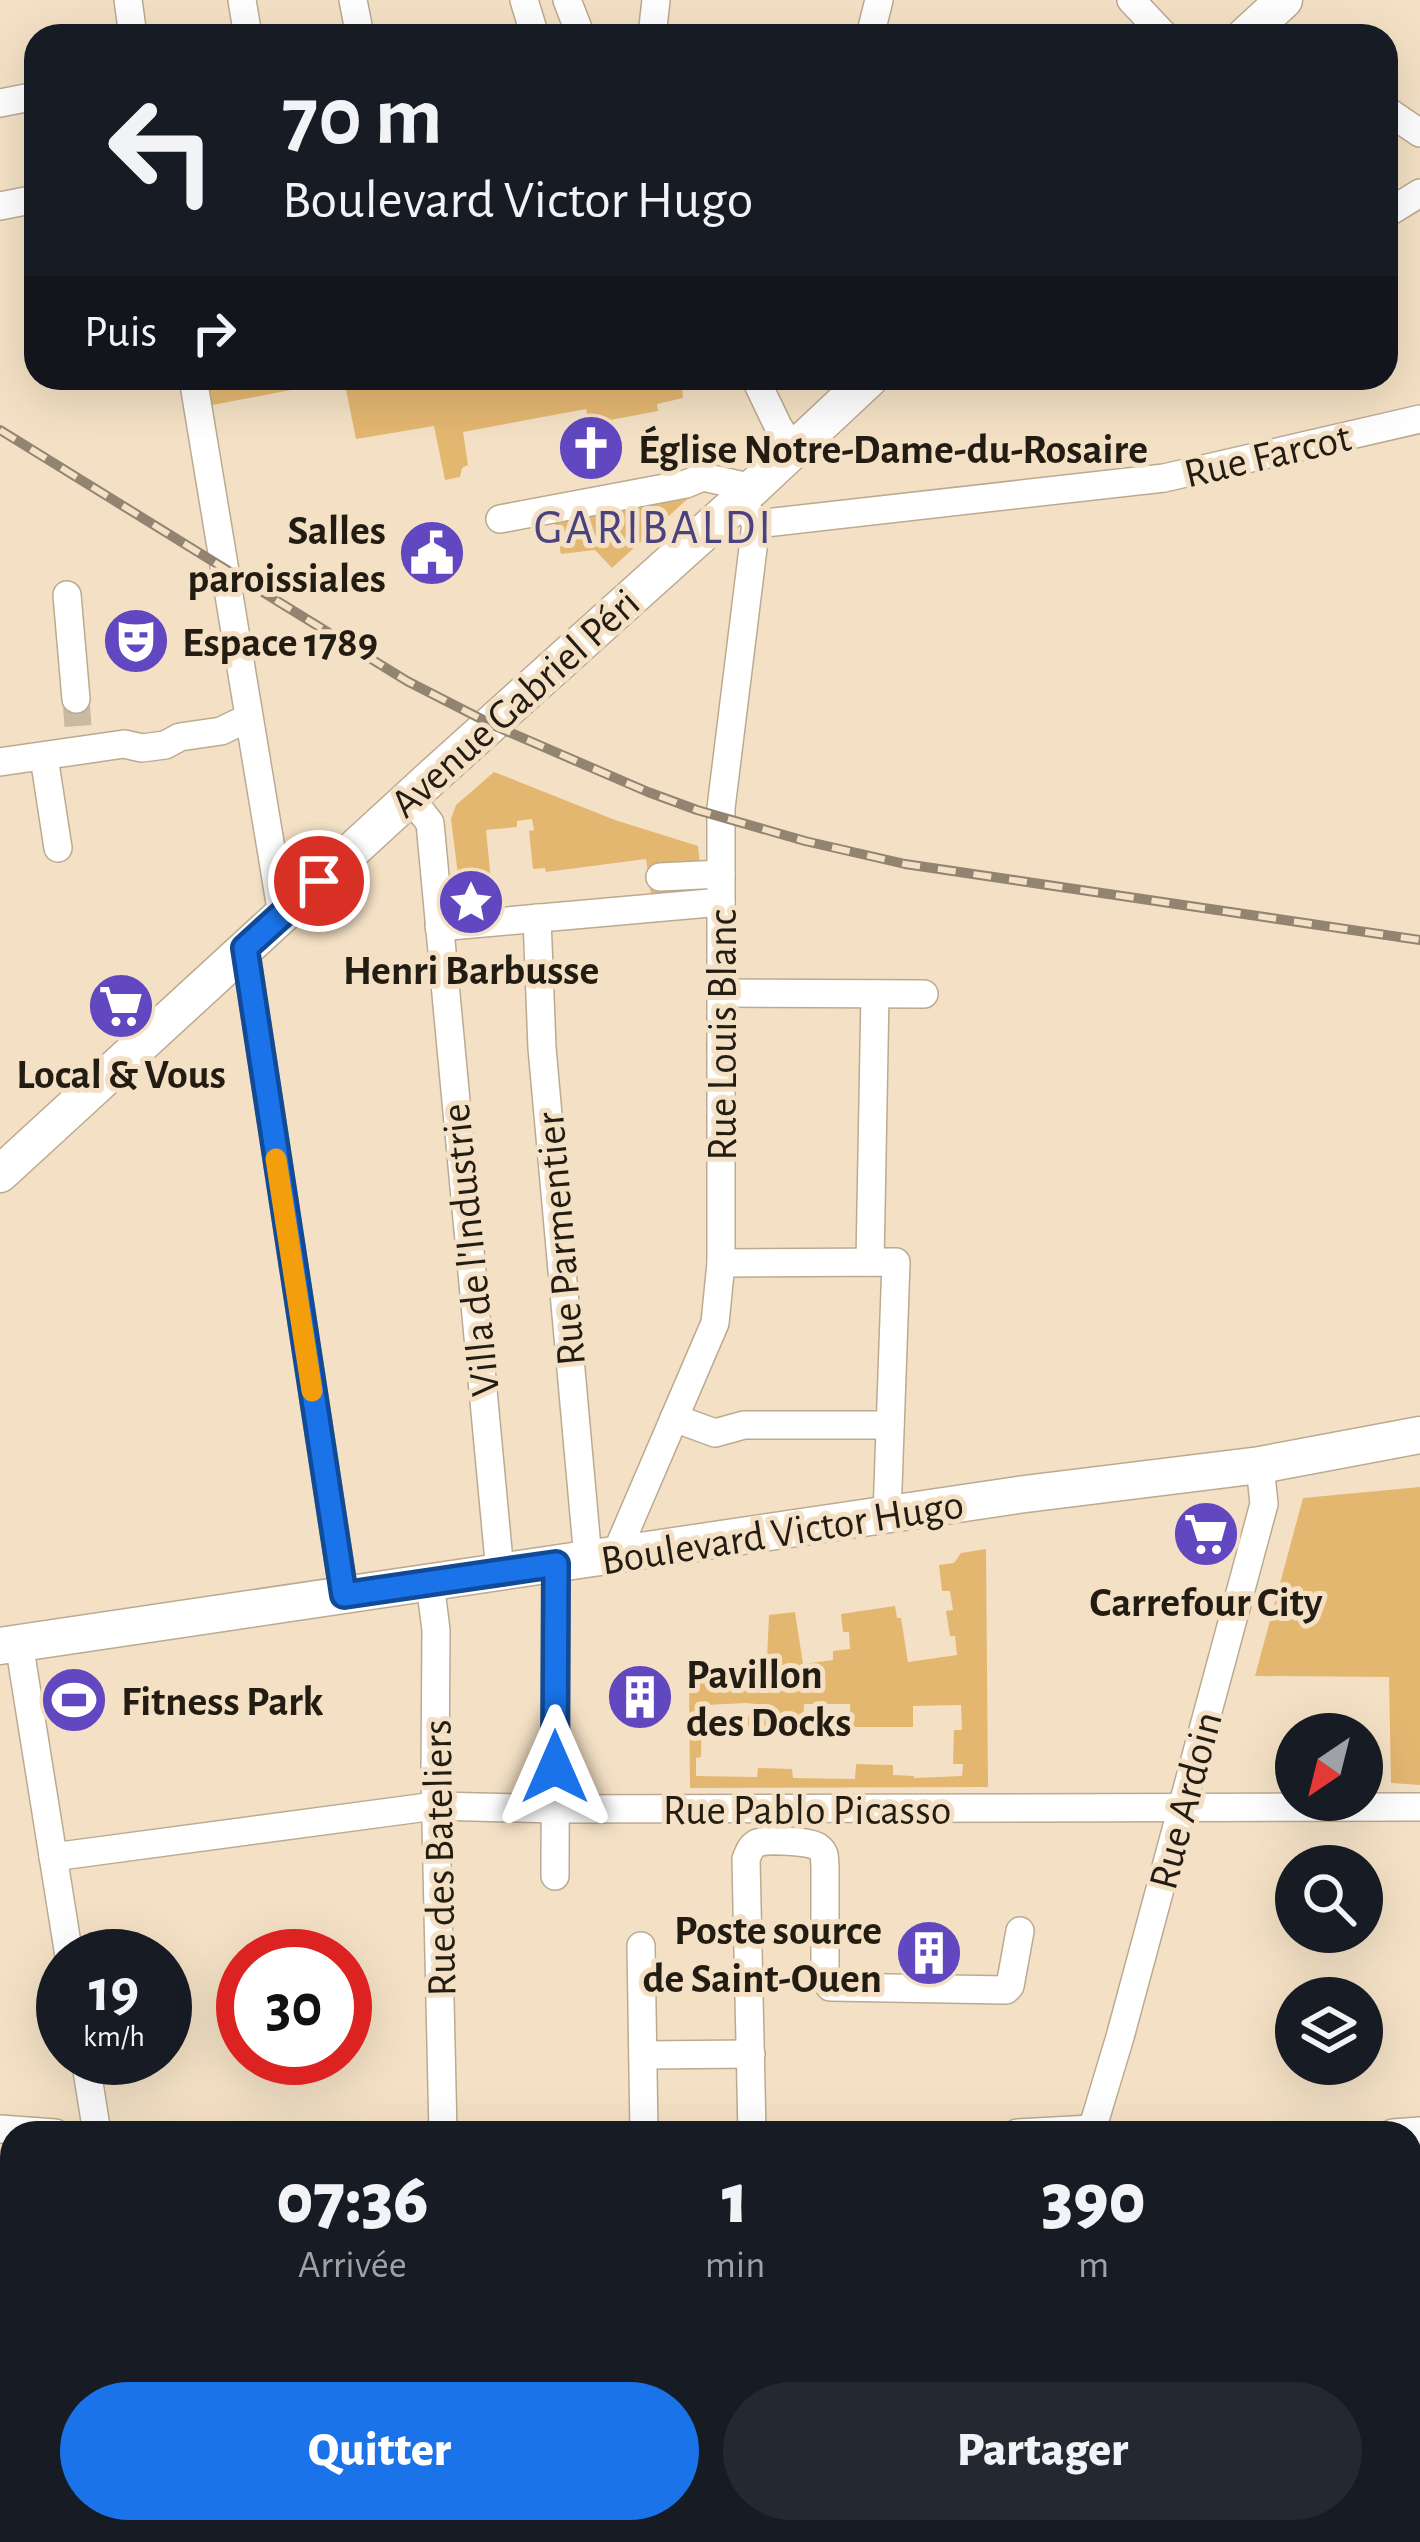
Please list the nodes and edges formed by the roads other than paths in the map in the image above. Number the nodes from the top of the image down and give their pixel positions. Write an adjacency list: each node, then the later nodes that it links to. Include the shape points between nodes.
1 (1131, 0): 2 (street)
2 (1154, 24)
3 (195, 390): 12 (street)
4 (761, 390): 8 (street)
5 (782, 390): 8 (street)
6 (851, 390): 8 (main road, Avenue Gabriel Péri)
7 (1420, 419): 9 (street, Rue Farcot, via 1164,478)
8 (783, 433): 9 (main road, Avenue Gabriel Péri)
9 (750, 504): 10 (street, Rue Farcot, via 698,478); 16 (main road, Avenue Gabriel Péri); 18 (street, Rue Louis Blanc)
10 (500, 519)
11 (67, 595): 13 (street)
12 (248, 718): 13 (street, via 142,748); 21 (street)
13 (78, 726): 14 (street)
14 (44, 757): 15 (street); 17 (street)
15 (0, 762)
16 (410, 797): 21 (main road, Avenue Gabriel Péri); 23 (street, Villa de l'Industrie, via 430,823)
17 (58, 848)
18 (721, 874): 19 (street); 20 (street, Rue Louis Blanc)
19 (661, 877)
20 (721, 902): 22 (street); 25 (street, Rue Louis Blanc)
21 (281, 915): 24 (main road, Avenue Gabriel Péri)
22 (537, 918): 23 (street); 36 (street, Rue Parmentier)
23 (439, 927): 37 (street, Villa de l'Industrie)
24 (245, 948): 28 (main road, Avenue Gabriel Péri); 39 (street)
25 (722, 993): 26 (street); 30 (street, Rue Louis Blanc)
26 (874, 994): 27 (street); 29 (street)
27 (924, 994)
28 (0, 1174)
29 (870, 1262): 30 (street); 32 (street, via 896,1262)
30 (721, 1263): 31 (street, Rue Louis Blanc, via 716,1323)
31 (674, 1418): 32 (street, via 715,1433 744,1425); 36 (street, Rue Louis Blanc)
32 (890, 1425): 35 (street)
33 (1420, 1435): 34 (main road, Boulevard Victor Hugo)
34 (1259, 1465): 35 (main road, Boulevard Victor Hugo); 44 (street, Rue Ardoin, via 1264,1504)
35 (886, 1515): 36 (main road, Boulevard Victor Hugo)
36 (586, 1560): 37 (main road, Boulevard Victor Hugo); 43 (street, Rue Parmentier)
37 (500, 1572): 38 (main road, Boulevard Victor Hugo)
38 (430, 1583): 39 (main road, Boulevard Victor Hugo); 41 (street, Rue des Bateliers)
39 (344, 1595): 40 (main road, Boulevard Victor Hugo)
40 (10, 1644): 45 (street)
41 (435, 1806): 43 (street, Rue Pablo Picasso); 45 (street, Rue Pablo Picasso); 54 (street, Rue des Bateliers)
42 (1420, 1807): 44 (street, Rue Pablo Picasso)
43 (555, 1809): 44 (street, Rue Pablo Picasso); 46 (street, Rue Parmentier)
44 (1180, 1809): 57 (street, Rue Ardoin)
45 (53, 1856): 47 (street)
46 (555, 1876)
47 (65, 1929)
48 (1020, 1931): 50 (street, via 1006,1990 830,1987 825,1857 815,1844 757,1843 746,1859)
49 (641, 1946): 51 (street)
50 (751, 2054): 51 (street); 56 (street)
51 (643, 2055): 55 (street)
52 (89, 2085): 53 (street)
53 (95, 2121)
54 (442, 2121)
55 (644, 2121)
56 (752, 2121)
57 (1094, 2121)

